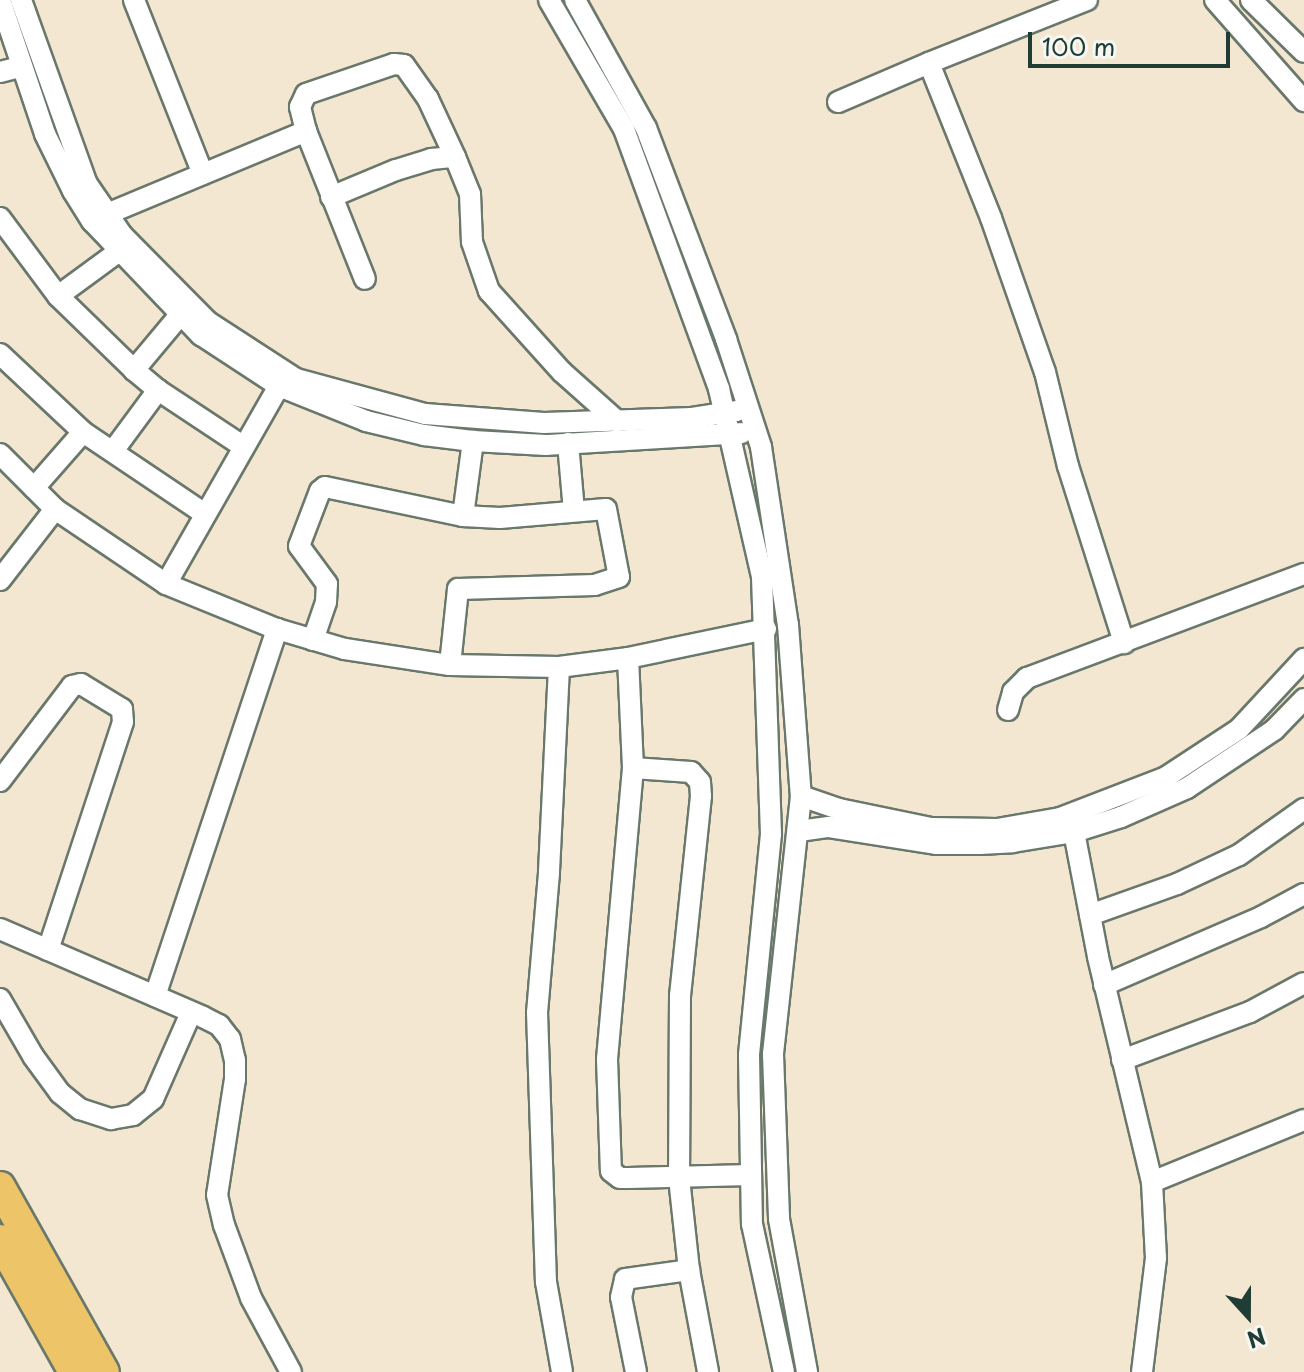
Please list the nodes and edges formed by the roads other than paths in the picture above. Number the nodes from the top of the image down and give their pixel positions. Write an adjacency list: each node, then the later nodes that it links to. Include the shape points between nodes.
1 (0, 0): 11 (street)
2 (21, 0): 19 (street, via 87,184)
3 (134, 0): 17 (street)
4 (549, 0): 30 (street, via 624,129)
5 (575, 0): 29 (street, via 646,128)
6 (1087, 0): 10 (street)
7 (1215, 0): 13 (street)
8 (1251, 0): 9 (street)
9 (1304, 52)
10 (929, 63): 14 (street); 51 (street, via 1045,372 1072,481)
11 (20, 67): 12 (street); 21 (street, via 73,191)
12 (0, 72)
13 (1304, 101)
14 (838, 102)
15 (306, 131): 16 (street, via 300,107 306,94 404,65 428,99); 17 (street); 18 (street)
16 (455, 157): 18 (street, via 407,166); 31 (street, via 470,194 472,242 489,291 562,372)
17 (203, 174): 19 (street)
18 (331, 197): 22 (street)
19 (107, 214): 31 (street, via 208,322 296,379 425,414 544,423)
20 (0, 218): 23 (street)
21 (118, 252): 23 (street); 24 (street)
22 (365, 279)
23 (58, 296): 26 (street)
24 (180, 315): 26 (street); 27 (street, via 201,335)
25 (0, 354): 33 (street)
26 (134, 370): 28 (street)
27 (279, 386): 35 (street, via 366,421); 37 (street)
28 (158, 390): 37 (street); 38 (street)
29 (749, 408): 30 (street); 32 (street)
30 (725, 414): 31 (street); 34 (street)
31 (617, 421)
32 (756, 431): 34 (street); 60 (street, via 788,625)
33 (83, 432): 38 (street); 40 (street)
34 (730, 435): 36 (street); 49 (street, via 762,577)
35 (473, 441): 36 (street); 44 (street)
36 (568, 443): 42 (street)
37 (244, 447): 43 (street)
38 (113, 451): 43 (street)
39 (0, 454): 40 (street)
40 (34, 488): 41 (street)
41 (55, 509): 46 (street); 47 (street)
42 (574, 511): 44 (street); 54 (street, via 608,510 619,577 595,585 458,589)
43 (205, 514): 47 (street)
44 (463, 516): 50 (street, via 331,486 320,491 299,546 327,584)
45 (1304, 574): 51 (street)
46 (0, 580)
47 (166, 584): 48 (street)
48 (277, 629): 50 (street); 70 (street)
49 (766, 629): 52 (street); 75 (street, via 771,834 749,1055)
50 (313, 640): 54 (street)
51 (1124, 643): 57 (street, via 1027,678 1013,692)
52 (628, 658): 55 (street); 58 (street)
53 (1304, 659): 60 (street, via 1239,729 1166,777 1060,818 997,829 931,828)
54 (450, 665): 55 (street)
55 (559, 667): 84 (street, via 537,1012 546,1282)
56 (1304, 699): 63 (street, via 1274,730 1187,788)
57 (1008, 710)
58 (633, 768): 76 (street, via 691,772 700,782 680,995); 76 (street, via 607,1059 611,1171 620,1178)
59 (0, 781): 67 (street, via 72,686 81,684 122,709 124,717)
60 (801, 796): 62 (street)
61 (1304, 809): 65 (street, via 1239,855)
62 (799, 831): 63 (street, via 829,827 936,844 1013,842); 88 (street, via 773,1054 779,1219)
63 (1074, 832): 65 (street)
64 (1304, 894): 69 (street)
65 (1090, 915): 69 (street)
66 (0, 929): 67 (street)
67 (48, 950): 70 (street)
68 (1304, 983): 73 (street, via 1250,1012)
69 (1104, 985): 73 (street)
70 (155, 996): 72 (street)
71 (0, 999): 72 (street, via 60,1093 80,1109 111,1119 133,1115 153,1099)
72 (191, 1013): 83 (street, via 219,1025 233,1049 235,1079 217,1195 251,1298)
73 (1122, 1060): 77 (street)
74 (1304, 1120): 77 (street)
75 (751, 1175): 76 (street); 87 (street, via 752,1224)
76 (679, 1178): 80 (street)
77 (1152, 1182): 89 (street, via 1156,1258)
78 (0, 1187): 82 (highway)
79 (0, 1240): 81 (highway)
80 (689, 1270): 85 (street, via 625,1279 621,1297); 86 (street)
81 (74, 1372)
82 (104, 1372)
83 (291, 1372)
84 (562, 1372)
85 (636, 1372)
86 (708, 1372)
87 (784, 1372)
88 (807, 1372)
89 (1142, 1372)

